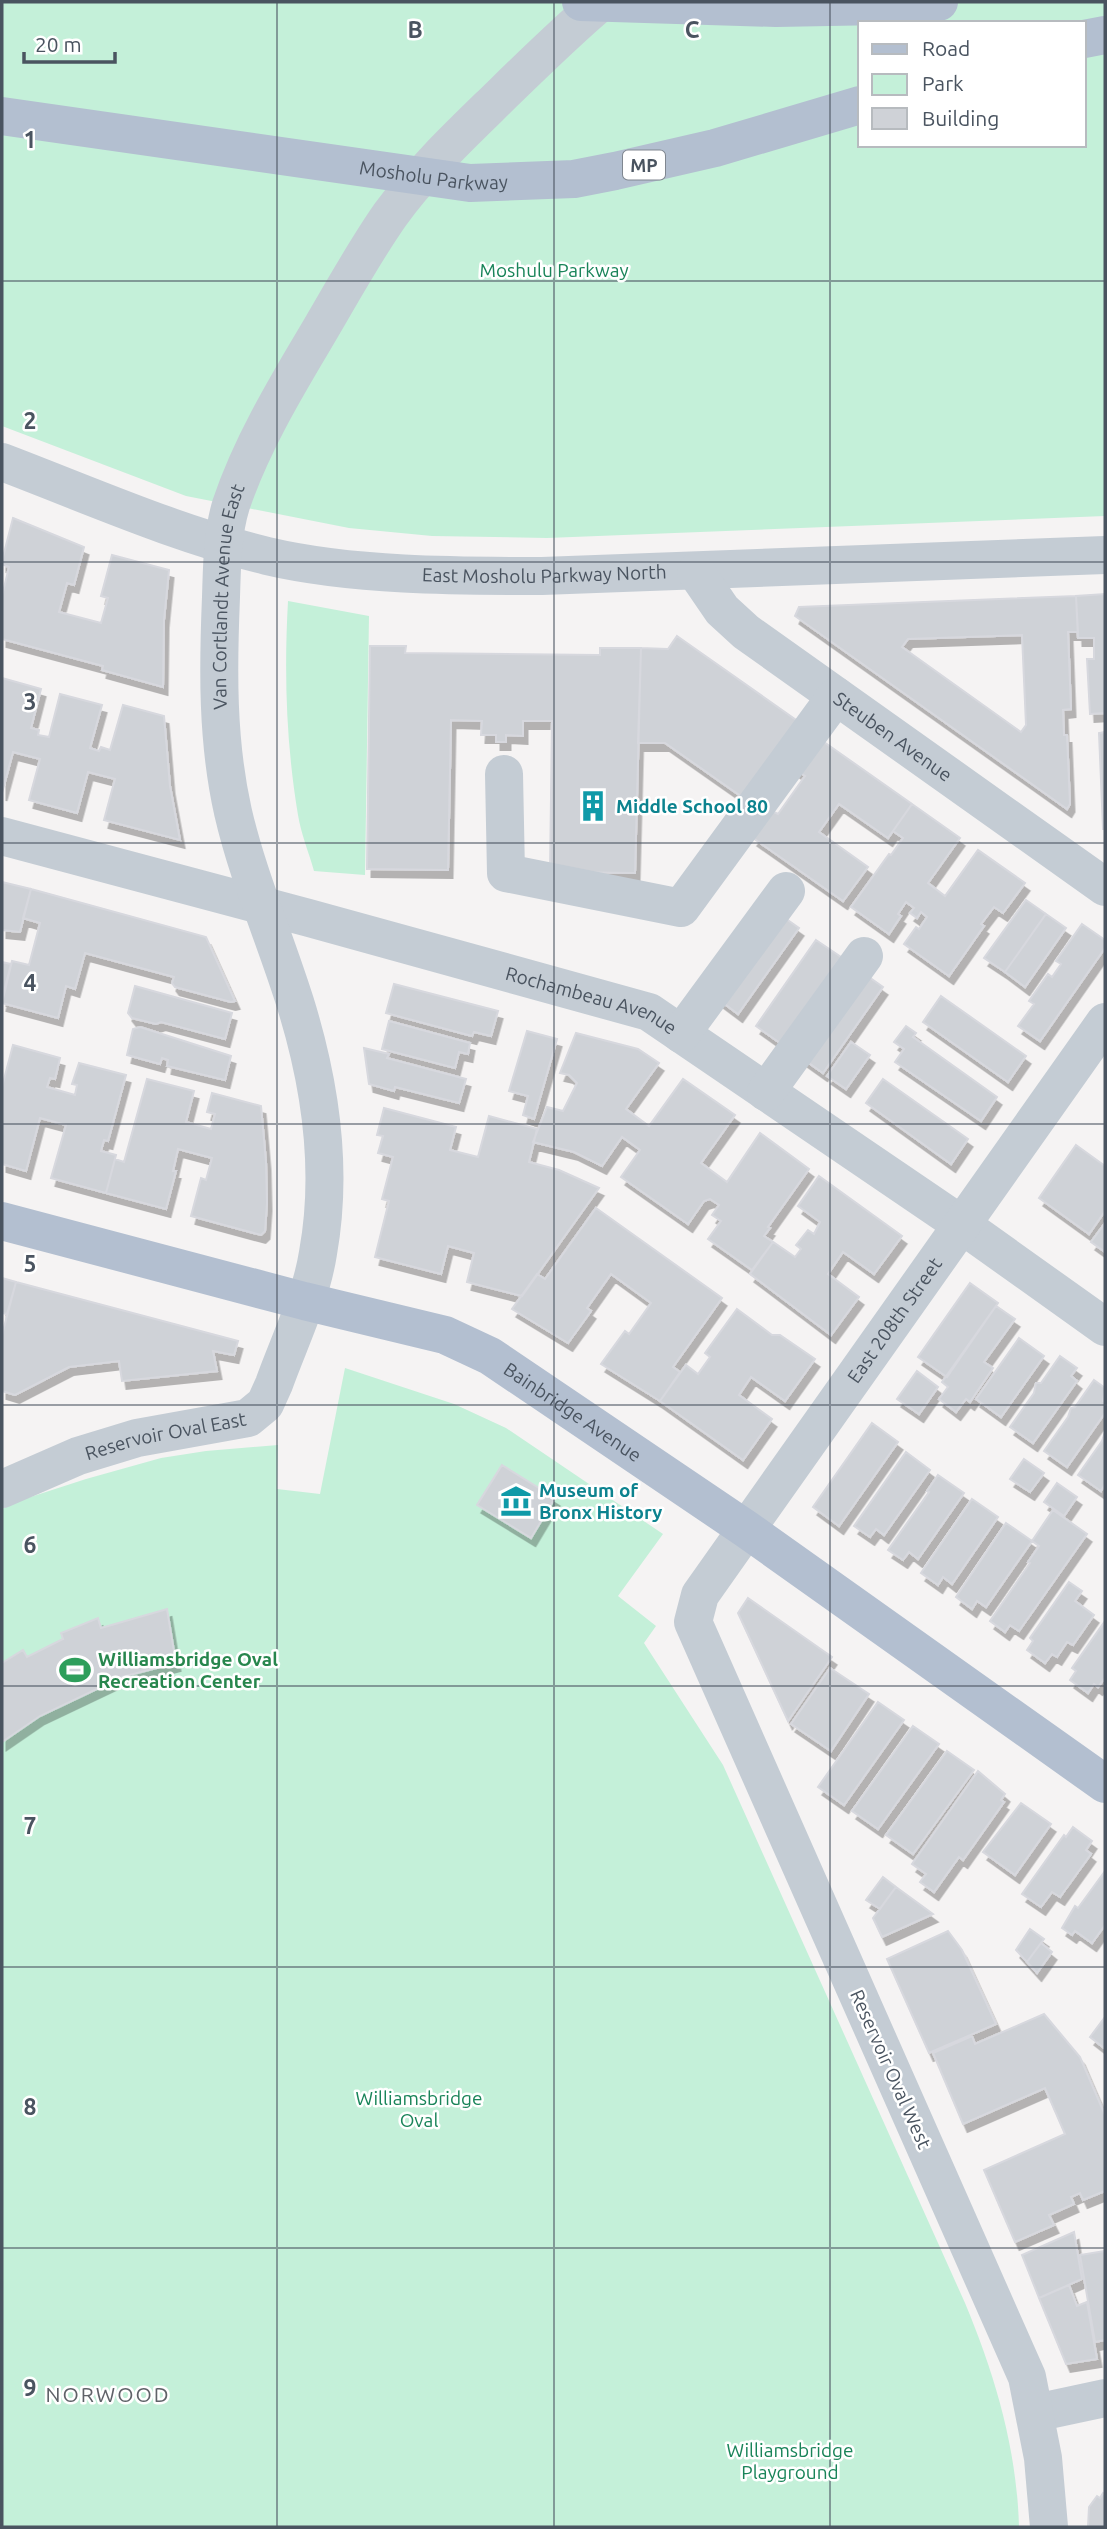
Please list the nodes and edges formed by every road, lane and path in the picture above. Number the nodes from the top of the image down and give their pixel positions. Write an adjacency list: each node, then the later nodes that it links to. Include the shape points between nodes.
1 (594, 2): 2 (main road, via 776,8); 7 (street, Van Cortlandt Avenue East)
2 (939, 2)
3 (1105, 35): 4 (main road)
4 (1086, 39)
5 (858, 107): 7 (main road, Mosholu Parkway / MP, via 689,154 574,179 470,183)
6 (2, 116): 7 (main road, Mosholu Parkway / MP)
7 (421, 176): 9 (street, Van Cortlandt Avenue East, via 376,237 291,380 239,484)
8 (2, 462): 9 (street, East Mosholu Parkway North)
9 (225, 543): 11 (street, East Mosholu Parkway North, via 297,561 420,573); 17 (street, Van Cortlandt Avenue East, via 219,664 221,741 233,810)
10 (1105, 555): 11 (street, East Mosholu Parkway North)
11 (696, 572): 12 (street, Steuben Avenue, via 733,620)
12 (836, 696): 13 (street, via 681,908 506,873); 15 (street, Steuben Avenue)
13 (504, 774)
14 (2, 836): 17 (street, Rochambeau Avenue)
15 (1105, 887)
16 (786, 891): 20 (street)
17 (261, 905): 20 (street, Rochambeau Avenue, via 649,1012); 24 (street, Van Cortlandt Avenue East, via 308,1043 322,1130 321,1234)
18 (864, 956): 21 (street)
19 (1105, 1022): 23 (street, East 208th Street)
20 (681, 1034): 21 (street, Rochambeau Avenue)
21 (766, 1092): 23 (street, Rochambeau Avenue)
22 (2, 1222): 24 (main road, Bainbridge Avenue)
23 (961, 1225): 25 (street, Rochambeau Avenue); 27 (street, East 208th Street)
24 (304, 1301): 26 (street, Reservoir Oval East, via 265,1404 248,1418 137,1438 78,1456); 27 (main road, Bainbridge Avenue, via 445,1335 490,1356)
25 (1105, 1327)
26 (2, 1489)
27 (746, 1529): 28 (street, East 208th Street, via 700,1595); 29 (main road, Bainbridge Avenue)
28 (693, 1622): 31 (street, Reservoir Oval West, via 1027,2377)
29 (1105, 1784)
30 (1105, 2398): 31 (street)
31 (1035, 2413): 32 (street, Reservoir Oval West)
32 (1049, 2527)

